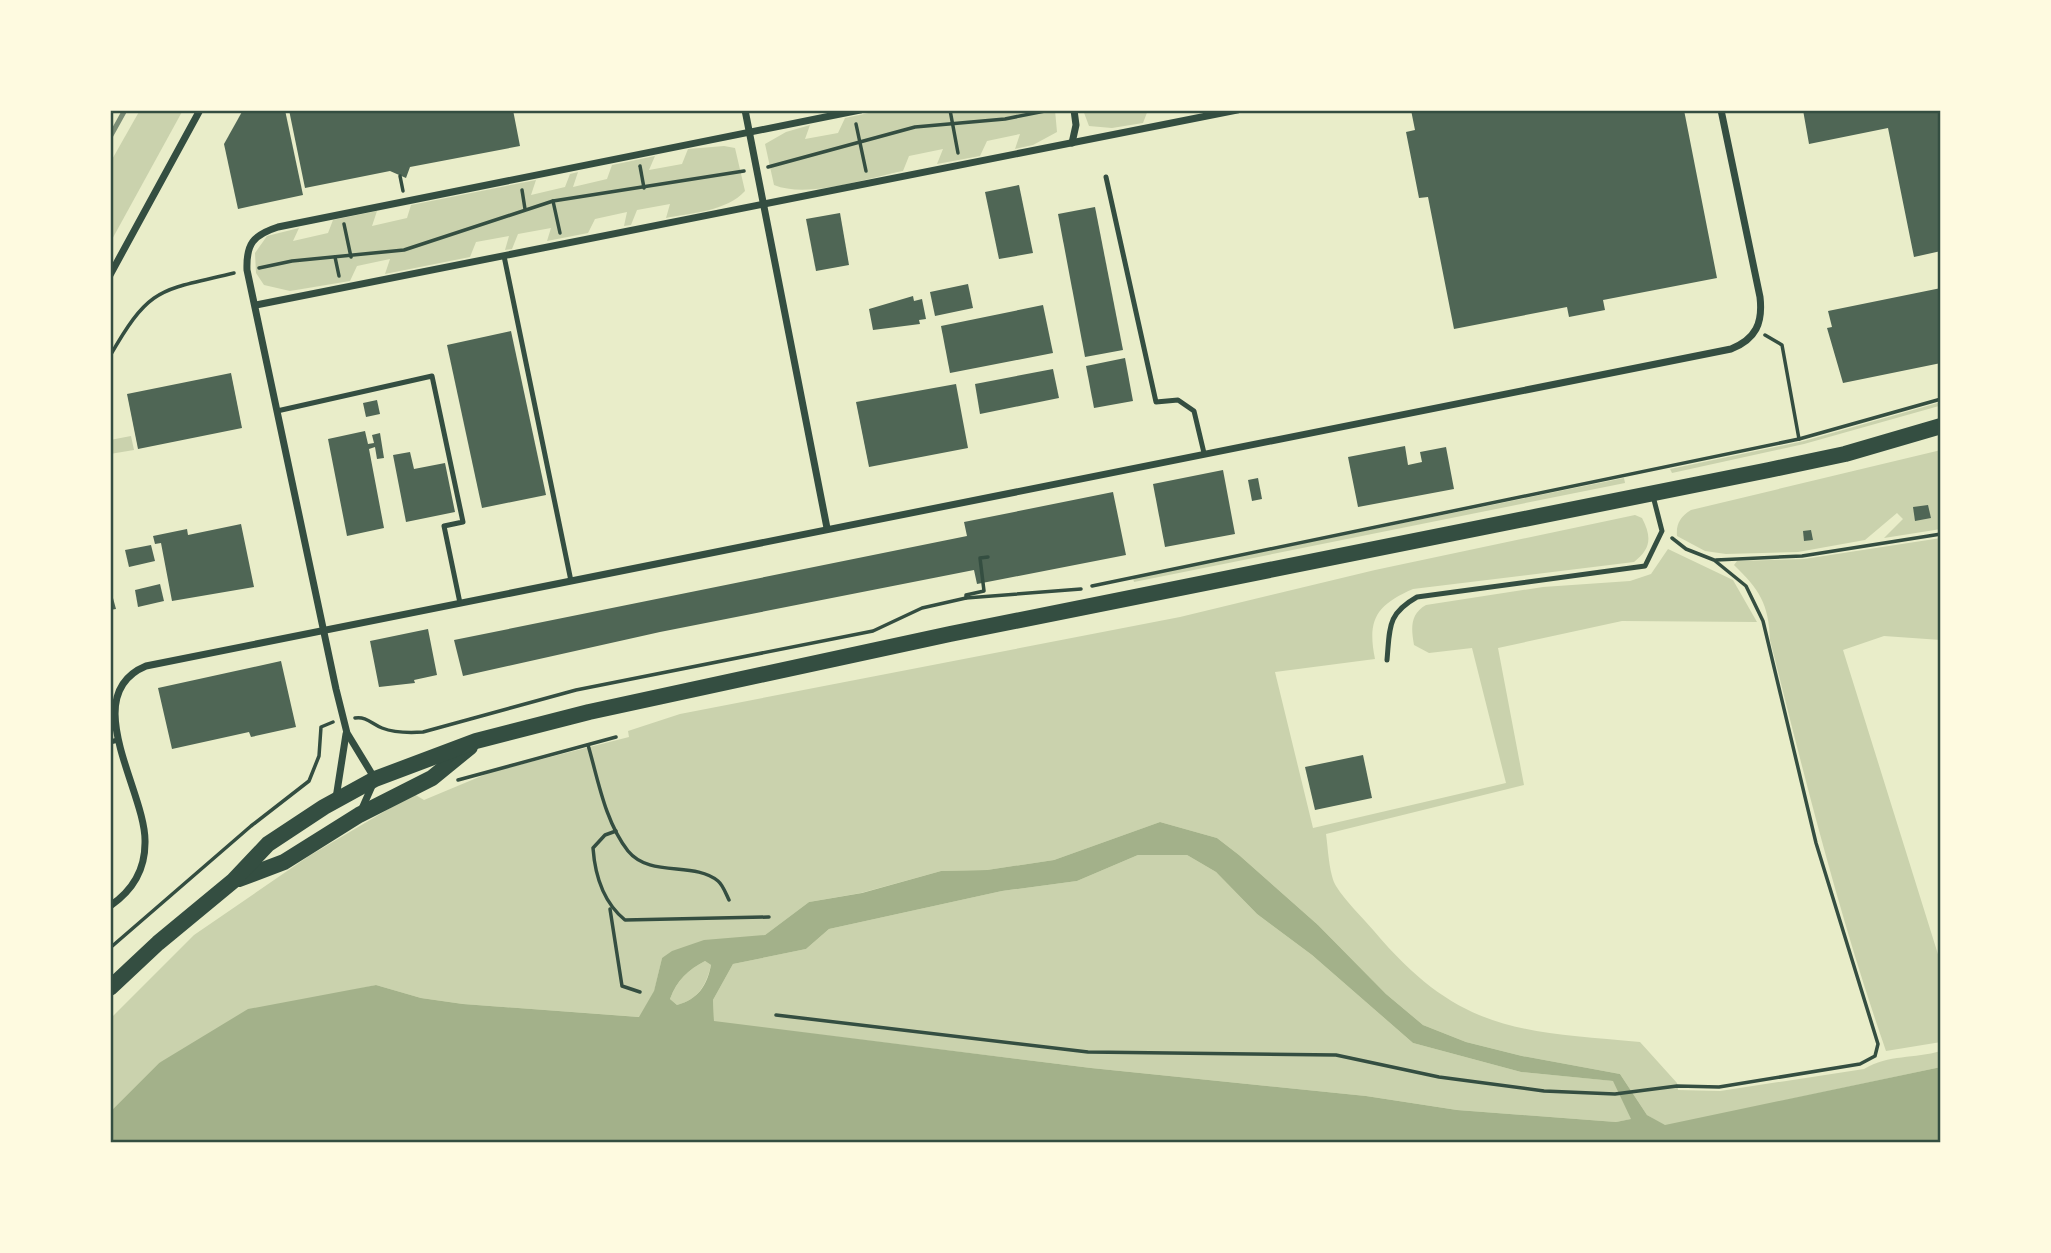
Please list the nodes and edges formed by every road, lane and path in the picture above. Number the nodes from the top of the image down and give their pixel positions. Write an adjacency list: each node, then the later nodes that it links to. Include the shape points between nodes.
1 (201, 110): 29 (street)
2 (745, 110): 10 (street)
3 (950, 110): 9 (path)
4 (1050, 110): 9 (path)
5 (1074, 110): 11 (street)
6 (1237, 110): 11 (street)
7 (1721, 110): 32 (street, via 1760,297)
8 (857, 111): 10 (street); 12 (path)
9 (953, 123): 12 (path, via 915,127); 14 (path)
10 (749, 132): 13 (street); 15 (street)
11 (1072, 143): 14 (street)
12 (860, 144): 15 (path); 18 (path)
13 (638, 155): 17 (street); 19 (path)
14 (959, 165): 18 (street)
15 (756, 169): 19 (path); 21 (street)
16 (1106, 177): 37 (lane, via 1156,402 1178,400 1194,411)
17 (520, 178): 22 (path); 23 (street)
18 (868, 184): 21 (street)
19 (644, 188): 20 (path)
20 (553, 201): 22 (path); 24 (path)
21 (762, 205): 24 (street); 39 (street)
22 (525, 209): 27 (path, via 404,250)
23 (342, 214): 27 (path); 28 (street, via 262,232 251,241)
24 (562, 245): 25 (street)
25 (504, 256): 30 (street); 44 (lane)
26 (335, 257): 27 (path); 28 (path); 30 (path)
27 (351, 257)
28 (247, 270): 31 (street); 33 (path, via 171,288 150,298 132,317)
29 (110, 275)
30 (341, 288): 31 (street)
31 (256, 305): 34 (street)
32 (1757, 331): 36 (path, via 1782,345); 37 (street, via 1747,343 1731,349)
33 (110, 356)
34 (277, 411): 46 (lane, via 432,376 463,522 444,526); 47 (street)
35 (1941, 426): 38 (main road, via 1844,454)
36 (1799, 439)
37 (1204, 453): 39 (street)
38 (1652, 493): 40 (lane); 52 (main road, via 950,634)
39 (827, 528): 44 (street)
40 (1662, 531): 43 (path, via 1685,549); 48 (lane, via 1645,566 1417,597 1398,608 1391,624)
41 (1941, 534): 43 (path, via 1802,556)
42 (988, 557): 45 (path, via 980,558 984,591)
43 (1714, 560): 66 (path, via 1746,586 1763,621 1816,843 1878,1044 1875,1056 1860,1064 1718,1087 1615,1094 1439,1077 1336,1055 1087,1052)
44 (571, 581): 46 (street)
45 (966, 598)
46 (460, 603): 47 (street)
47 (323, 630): 49 (street); 51 (street, via 130,672 116,695)
48 (1387, 660)
49 (347, 733): 54 (street); 56 (street)
50 (616, 737): 53 (path)
51 (114, 741): 61 (street, via 146,841 141,871 127,894)
52 (476, 741): 54 (main road); 57 (main road, via 432,778)
53 (588, 745): 55 (path); 58 (path)
54 (375, 779): 56 (main road); 57 (street)
55 (456, 781)
56 (336, 800): 59 (main road, via 268,844)
57 (359, 815): 59 (main road, via 284,862)
58 (616, 831): 60 (path, via 629,853 664,870 703,874 719,882); 62 (path, via 593,848 595,869)
59 (233, 881): 64 (main road)
60 (729, 900)
61 (110, 906)
62 (610, 907): 63 (path, via 625,920); 65 (path, via 622,986)
63 (769, 917)
64 (110, 988)
65 (640, 992)
66 (776, 1015)

